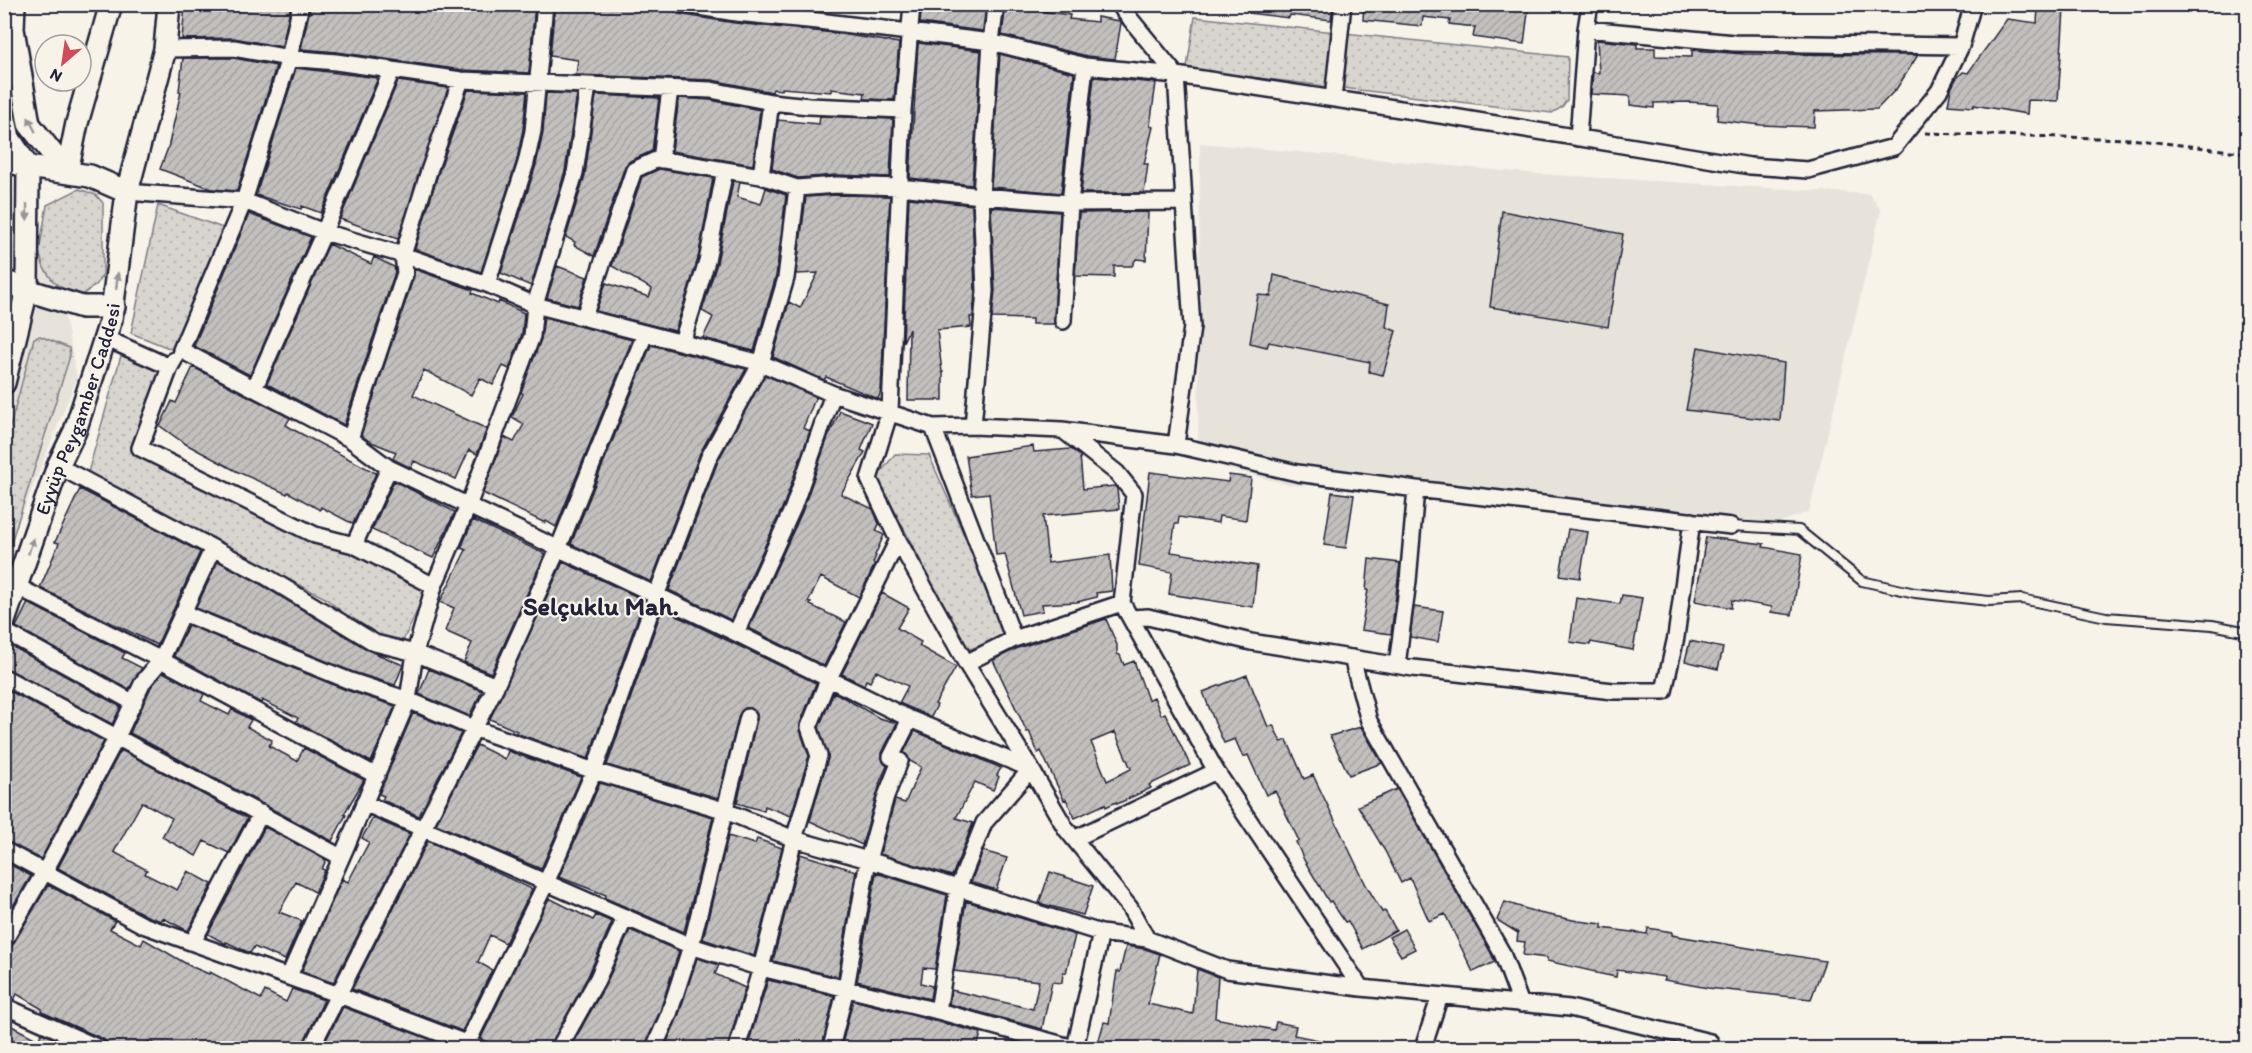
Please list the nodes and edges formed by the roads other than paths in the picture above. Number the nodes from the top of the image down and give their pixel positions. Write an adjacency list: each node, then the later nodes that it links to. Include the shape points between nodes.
1 (14, 4): 36 (main road, one-way to 1, via 29,124 13,29)
2 (111, 4): 36 (main road)
3 (170, 4): 18 (main road, Eyyüp Peygamber Caddesi)
4 (301, 4): 19 (street)
5 (545, 4): 24 (street)
6 (680, 4): 13 (street)
7 (912, 4): 15 (street)
8 (996, 4): 16 (street)
9 (1122, 4): 22 (street)
10 (1343, 4): 27 (street)
11 (1590, 4): 14 (street)
12 (1972, 4): 17 (street)
13 (736, 9): 15 (street)
14 (1586, 29): 17 (street, via 1734,43); 31 (street)
15 (909, 32): 16 (street); 29 (street)
16 (991, 42): 20 (street); 41 (street)
17 (1960, 46): 31 (street, via 1940,91 1894,147 1808,170 1750,166)
18 (165, 49): 19 (street, via 234,48); 40 (main road, Eyyüp Peygamber Caddesi)
19 (289, 58): 21 (street); 42 (street)
20 (1085, 66): 22 (street); 44 (street)
21 (392, 70): 23 (street); 45 (street)
22 (1176, 75): 27 (street); 43 (street)
23 (461, 80): 24 (street); 46 (street)
24 (537, 84): 25 (street); 48 (street, via 526,163)
25 (588, 86): 26 (street); 50 (street, via 575,173)
26 (670, 89): 28 (street, via 711,90); 33 (street)
27 (1333, 99): 31 (street)
28 (771, 102): 29 (street); 37 (street)
29 (903, 111): 38 (street)
30 (4, 115): 34 (main road, via 9,138)
31 (1578, 138)
32 (4, 160): 34 (main road)
33 (661, 160): 35 (street); 52 (street, via 634,170)
34 (28, 167): 36 (main road); 49 (main road, one-way to 49)
35 (725, 170): 37 (street); 56 (street, via 708,261)
36 (67, 172): 40 (main road, via 90,176)
37 (761, 176): 39 (street)
38 (900, 187): 39 (street); 41 (street); 63 (street)
39 (796, 188): 58 (street, via 786,278)
40 (126, 192): 42 (street); 51 (main road, Eyyüp Peygamber Caddesi, one-way to 40)
41 (981, 196): 44 (street); 64 (street, via 986,291)
42 (244, 201): 45 (street); 57 (street)
43 (1184, 202): 44 (street); 68 (street, via 1192,327)
44 (1070, 203): 53 (street)
45 (324, 231): 46 (street); 61 (street)
46 (403, 255): 48 (street); 67 (street, via 405,273)
47 (4, 281): 49 (main road)
48 (487, 284): 50 (street)
49 (27, 290): 51 (main road, via 82,307); 60 (main road)
50 (536, 305): 52 (street); 72 (street, via 532,336)
51 (114, 307): 55 (main road, Eyyüp Peygamber Caddesi)
52 (584, 317): 54 (street)
53 (1063, 321)
54 (645, 334): 56 (street); 78 (street)
55 (105, 338): 59 (street); 69 (main road, Eyyüp Peygamber Caddesi, via 75,430)
56 (682, 342): 58 (street)
57 (181, 350): 59 (street); 61 (street)
58 (761, 363): 62 (street); 81 (street, via 710,457)
59 (170, 367): 76 (street, via 140,448 315,535)
60 (4, 383)
61 (254, 389): 67 (street)
62 (833, 394): 63 (street); 88 (street, via 793,508)
63 (890, 411): 65 (street); 75 (street, via 869,479)
64 (973, 426): 65 (street); 66 (street)
65 (933, 427): 89 (street)
66 (1062, 430): 68 (street); 82 (street, via 1117,473 1134,494)
67 (350, 439): 70 (street)
68 (1176, 445): 71 (street, via 1297,473)
69 (58, 466): 77 (street); 80 (main road, Eyyüp Peygamber Caddesi, one-way to 69)
70 (389, 468): 72 (street); 76 (street)
71 (1416, 489): 73 (street); 94 (street)
72 (468, 506): 78 (street); 79 (street)
73 (1692, 521): 74 (street); 94 (street, via 1664,692 1613,691)
74 (1731, 526): 87 (lane, via 1799,530 1862,581 1915,593 1989,601 2022,599 2106,617 2212,625)
75 (898, 540): 93 (street); 96 (street)
76 (354, 545): 79 (street)
77 (213, 548): 83 (street); 90 (street, via 375,643)
78 (558, 549): 81 (street); 97 (street)
79 (434, 586): 90 (street)
80 (18, 587): 85 (main road, Eyyüp Peygamber Caddesi); 92 (street)
81 (656, 596): 88 (street); 105 (street)
82 (1122, 603): 84 (street); 89 (street)
83 (183, 613): 92 (street); 98 (street, via 350,681)
84 (1131, 618): 91 (street, via 1148,617 1251,642); 106 (street)
85 (4, 621)
86 (4, 631): 99 (street)
87 (2247, 632)
88 (736, 633): 96 (street)
89 (1014, 639): 93 (street)
90 (415, 653): 97 (street); 98 (street)
91 (1352, 658): 94 (street); 132 (street, via 1369,721 1502,953)
92 (161, 660): 99 (street, via 143,682); 107 (street)
93 (966, 663): 104 (street)
94 (1397, 665)
95 (4, 677): 103 (street)
96 (828, 680): 101 (street); 112 (street, via 809,727 819,756)
97 (496, 686): 102 (street)
98 (408, 700): 102 (street); 107 (street)
99 (134, 703): 103 (street)
100 (748, 717): 109 (street)
101 (910, 719): 104 (street); 116 (street, via 891,757 900,761)
102 (476, 729): 105 (street); 111 (street)
103 (117, 737): 110 (street); 117 (street)
104 (1031, 769): 113 (street); 119 (street, via 984,823)
105 (594, 771): 109 (street); 118 (street)
106 (1216, 771): 113 (street); 129 (street)
107 (377, 777): 108 (street)
108 (364, 803): 111 (street); 115 (street)
109 (723, 810): 112 (street); 125 (street)
110 (261, 813): 115 (street); 124 (street)
111 (425, 829): 118 (street); 130 (street)
112 (794, 839): 116 (street); 126 (street)
113 (1074, 839): 122 (street, via 1130,908)
114 (4, 850): 117 (street)
115 (341, 857): 127 (street)
116 (868, 860): 119 (street); 128 (street)
117 (45, 871): 123 (street); 124 (street, via 143,925)
118 (546, 883): 120 (street); 135 (street)
119 (958, 888): 121 (street); 134 (street)
120 (625, 918): 125 (street); 138 (street, via 597,980)
121 (1101, 933): 122 (street); 142 (street)
122 (1147, 939): 129 (street, via 1227,970)
123 (4, 941)
124 (193, 942): 127 (street)
125 (691, 946): 126 (street); 139 (street)
126 (762, 968): 128 (street); 140 (street)
127 (289, 976): 130 (street)
128 (846, 988): 134 (street); 141 (street)
129 (1361, 988): 131 (street)
130 (339, 995): 135 (street); 137 (street)
131 (1440, 996): 132 (street); 143 (street)
132 (1521, 1004): 144 (street, via 1570,1008 1710,1042)
133 (4, 1006): 136 (street)
134 (938, 1011): 142 (street)
135 (471, 1047)
136 (99, 1048)
137 (311, 1048)
138 (559, 1048)
139 (654, 1048)
140 (737, 1048)
141 (831, 1048)
142 (1075, 1048)
143 (1423, 1048)
144 (1713, 1048)

